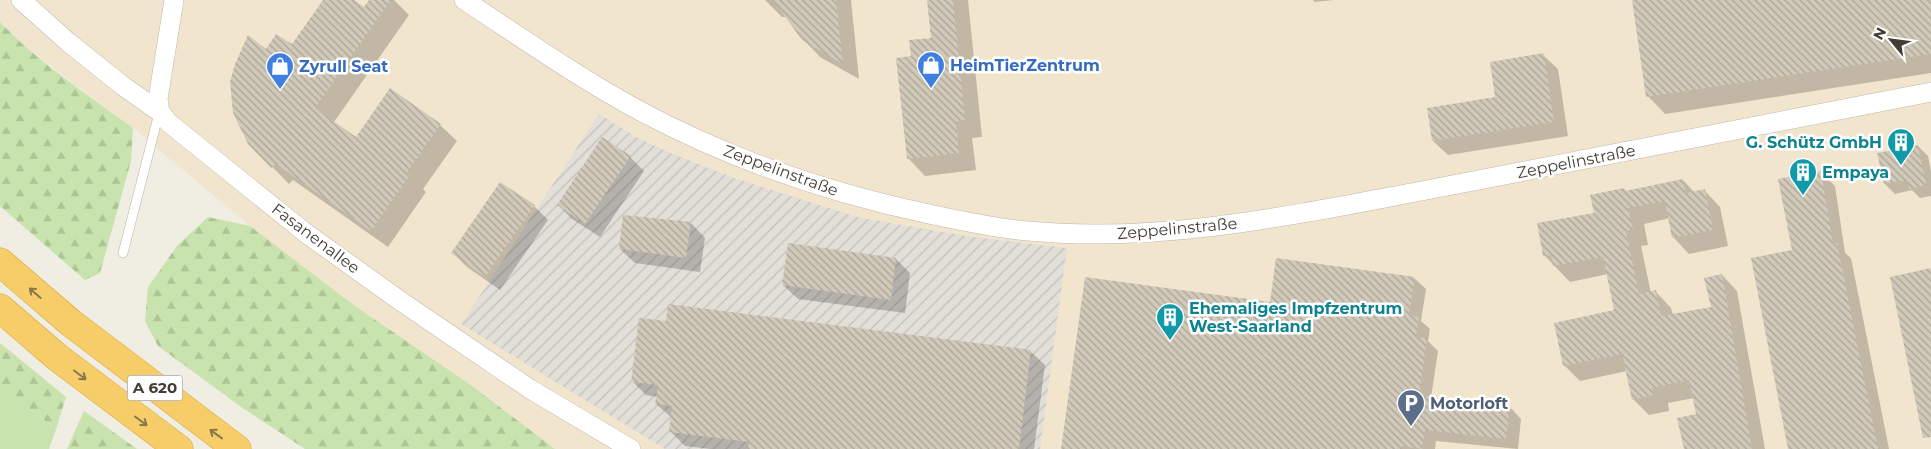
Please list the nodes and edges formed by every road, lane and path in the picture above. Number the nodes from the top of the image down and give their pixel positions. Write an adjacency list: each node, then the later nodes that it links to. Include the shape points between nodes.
1 (21, 0): 5 (street, Fasanenallee, via 99,68)
2 (174, 0): 5 (street, via 158,99)
3 (464, 0): 4 (street, Zeppelinstraße, via 584,79 642,112 707,143 850,195 968,222 1028,231 1108,234 1183,231 1280,217)
4 (1931, 92)
5 (160, 112): 6 (lane); 11 (street, Fasanenallee, via 307,234 391,295 530,389)
6 (123, 253)
7 (0, 262): 10 (highway, A 620, one-way to 7, via 71,323)
8 (0, 308): 9 (highway, A 620, one-way to 9, via 57,357)
9 (179, 449)
10 (237, 449)
11 (631, 449)

